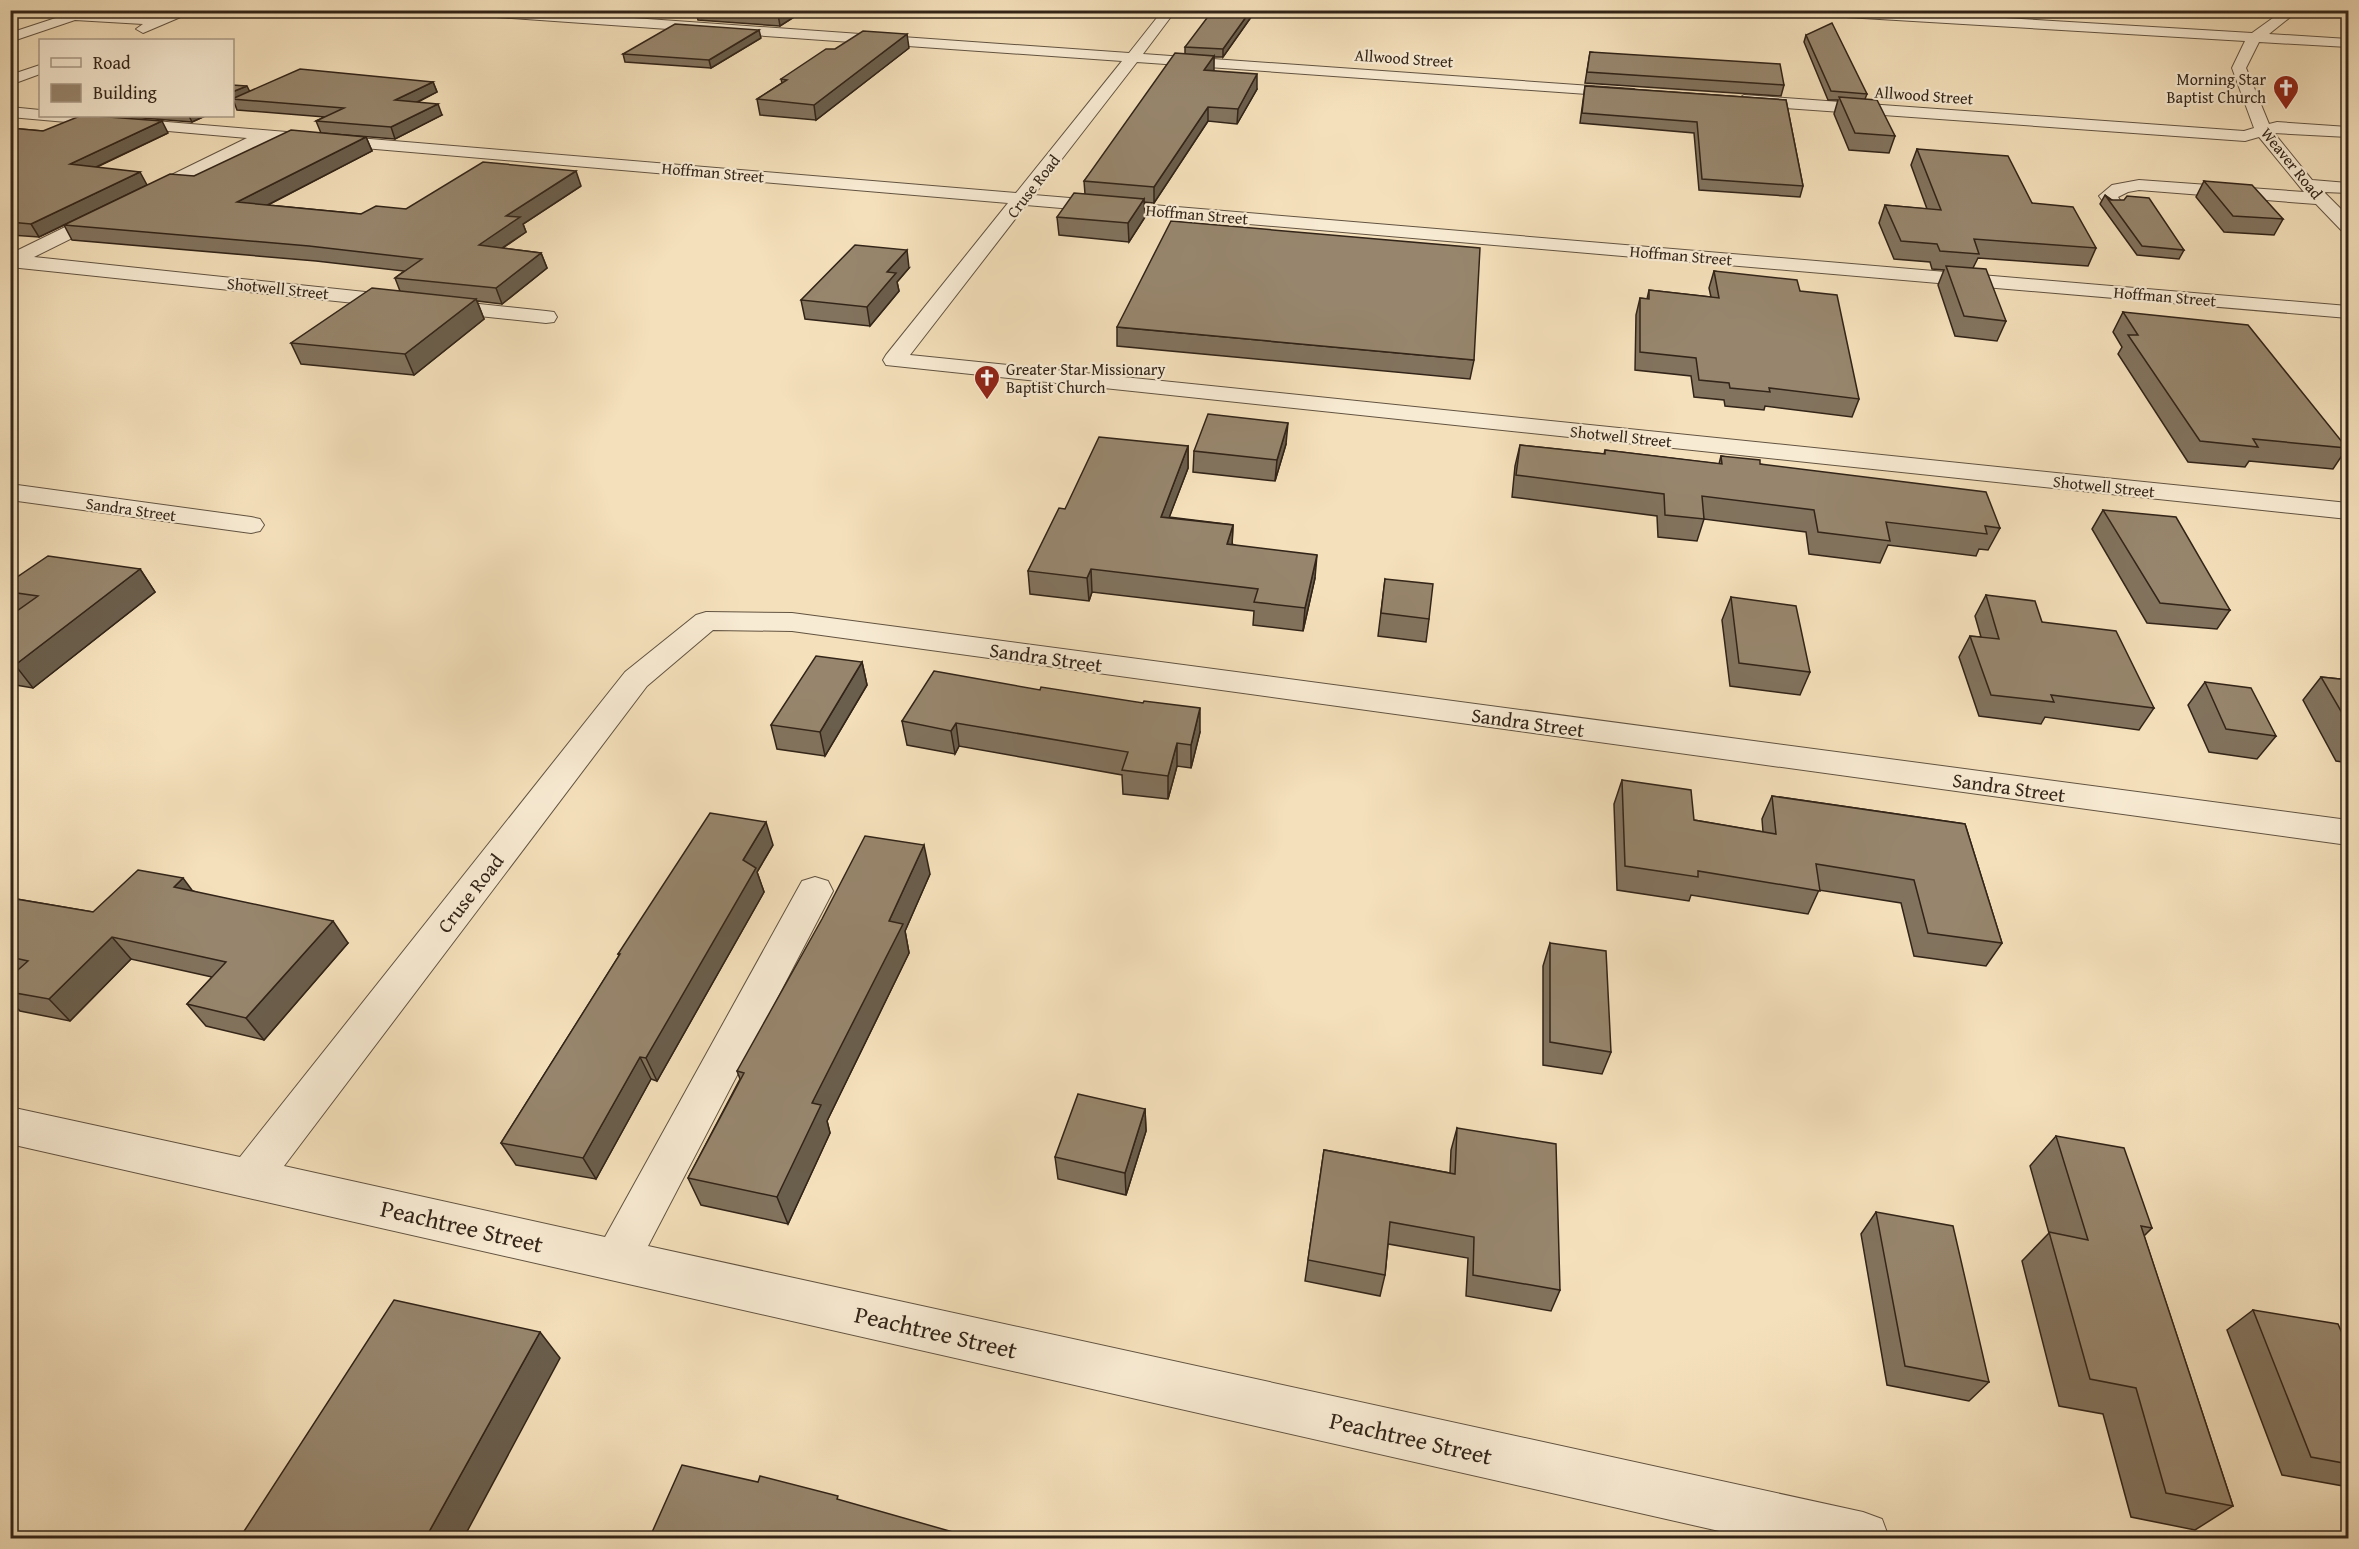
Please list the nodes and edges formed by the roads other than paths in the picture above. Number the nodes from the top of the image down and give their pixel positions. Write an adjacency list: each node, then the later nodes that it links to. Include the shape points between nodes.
1 (191, 10): 8 (street)
2 (455, 10): 14 (street, Allwood Street)
3 (1170, 10): 14 (street, Cruse Road)
4 (1796, 10): 6 (street)
5 (2293, 10): 12 (street, Weaver Road)
6 (1923, 14): 10 (street)
7 (2200, 18): 10 (street, via 2194,23 2196,28)
8 (164, 21): 9 (street); 11 (street, via 74,16)
9 (134, 33)
10 (2208, 35): 12 (street)
11 (10, 38)
12 (2254, 38): 13 (street); 24 (street, Weaver Road, via 2239,68)
13 (2349, 43)
14 (1134, 57): 19 (street, Allwood Street); 29 (street, Cruse Road)
15 (10, 65): 16 (street)
16 (39, 68)
17 (39, 68): 18 (street)
18 (10, 81)
19 (1647, 93)
20 (1731, 99): 24 (street, Allwood Street, via 2245,136)
21 (10, 112): 22 (street)
22 (39, 115)
23 (57, 117): 26 (street, Hoffman Street)
24 (2263, 131): 25 (street, Allwood Street, via 2277,127); 27 (street, Weaver Road)
25 (2349, 132)
26 (267, 135): 29 (street, Hoffman Street); 33 (street)
27 (2307, 185): 28 (street); 30 (street, Weaver Road)
28 (2349, 188)
29 (1022, 199): 34 (street, Hoffman Street); 36 (street, Cruse Road)
30 (2321, 199): 31 (street, via 2139,185 2112,191 2108,196); 32 (street, Weaver Road)
31 (2113, 203)
32 (2349, 226)
33 (11, 261): 35 (street, Shotwell Street)
34 (2349, 312)
35 (546, 317)
36 (894, 360): 38 (street, Shotwell Street)
37 (10, 492): 39 (street, Sandra Street)
38 (2349, 511)
39 (251, 525)
40 (706, 621): 41 (street, Sandra Street, via 792,622); 44 (street, Cruse Road, via 636,679)
41 (2349, 833)
42 (815, 891): 45 (street)
43 (10, 1125): 44 (street, Peachtree Street)
44 (249, 1178): 45 (street, Peachtree Street)
45 (616, 1261): 46 (street, Peachtree Street)
46 (1863, 1539)

